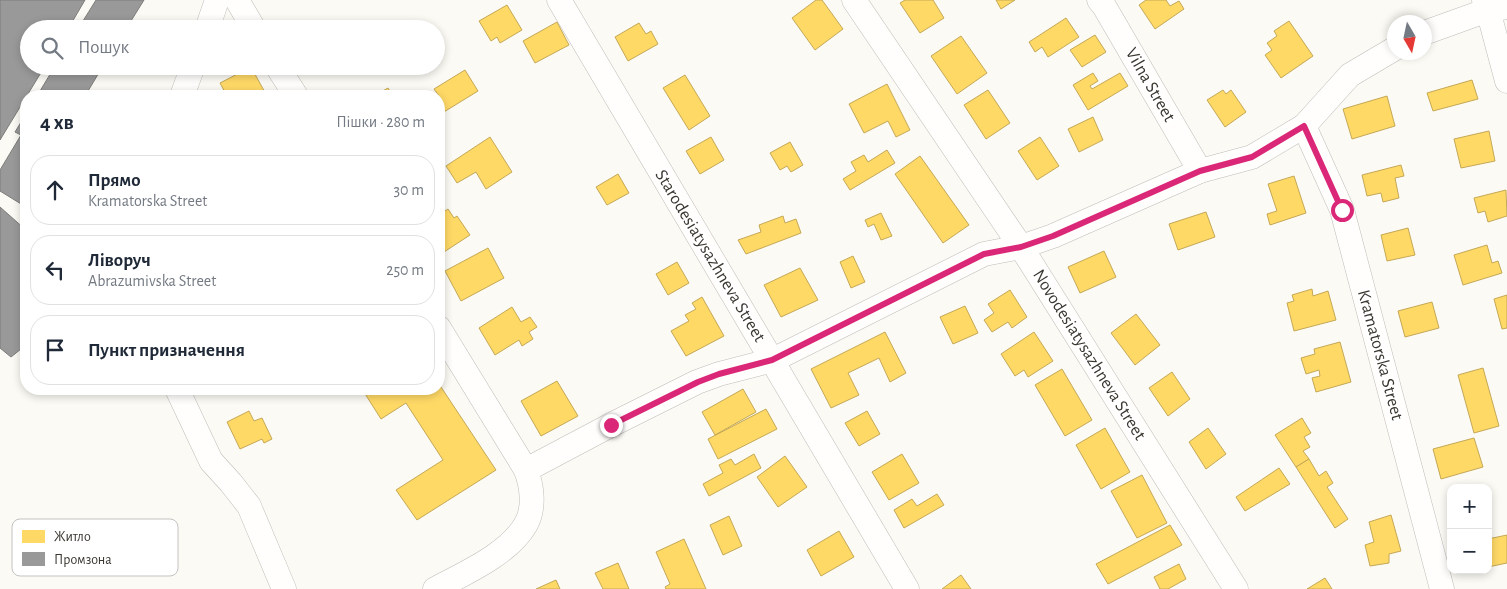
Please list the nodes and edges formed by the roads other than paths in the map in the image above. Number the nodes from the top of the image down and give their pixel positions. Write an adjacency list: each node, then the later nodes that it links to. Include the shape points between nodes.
1 (217, 0): 7 (street)
2 (237, 0): 8 (street)
3 (559, 0): 20 (street, Starodesiatysazhneva Street)
4 (854, 0): 18 (street, Novodesiatysazhneva Street)
5 (1099, 0): 17 (street, Vilna Street)
6 (1493, 5): 9 (street); 13 (street)
7 (210, 20)
8 (249, 20)
9 (1432, 30)
10 (1387, 53): 16 (street, via 1350,75)
11 (190, 75): 14 (street)
12 (283, 75): 15 (street)
13 (1507, 80)
14 (184, 90)
15 (292, 90)
16 (1304, 126): 17 (street, via 1252,157); 27 (street, Kramatorska Street, via 1342,210)
17 (1200, 171): 18 (street)
18 (1021, 247): 20 (street, via 984,254); 26 (street, Novodesiatysazhneva Street)
19 (445, 338): 22 (street)
20 (772, 360): 22 (street, via 698,382); 25 (street, Starodesiatysazhneva Street)
21 (180, 395): 23 (street, via 211,461 249,506)
22 (526, 470): 24 (street, via 532,498 527,523 505,549)
23 (284, 589)
24 (435, 589)
25 (908, 589)
26 (1236, 589)
27 (1442, 589)

